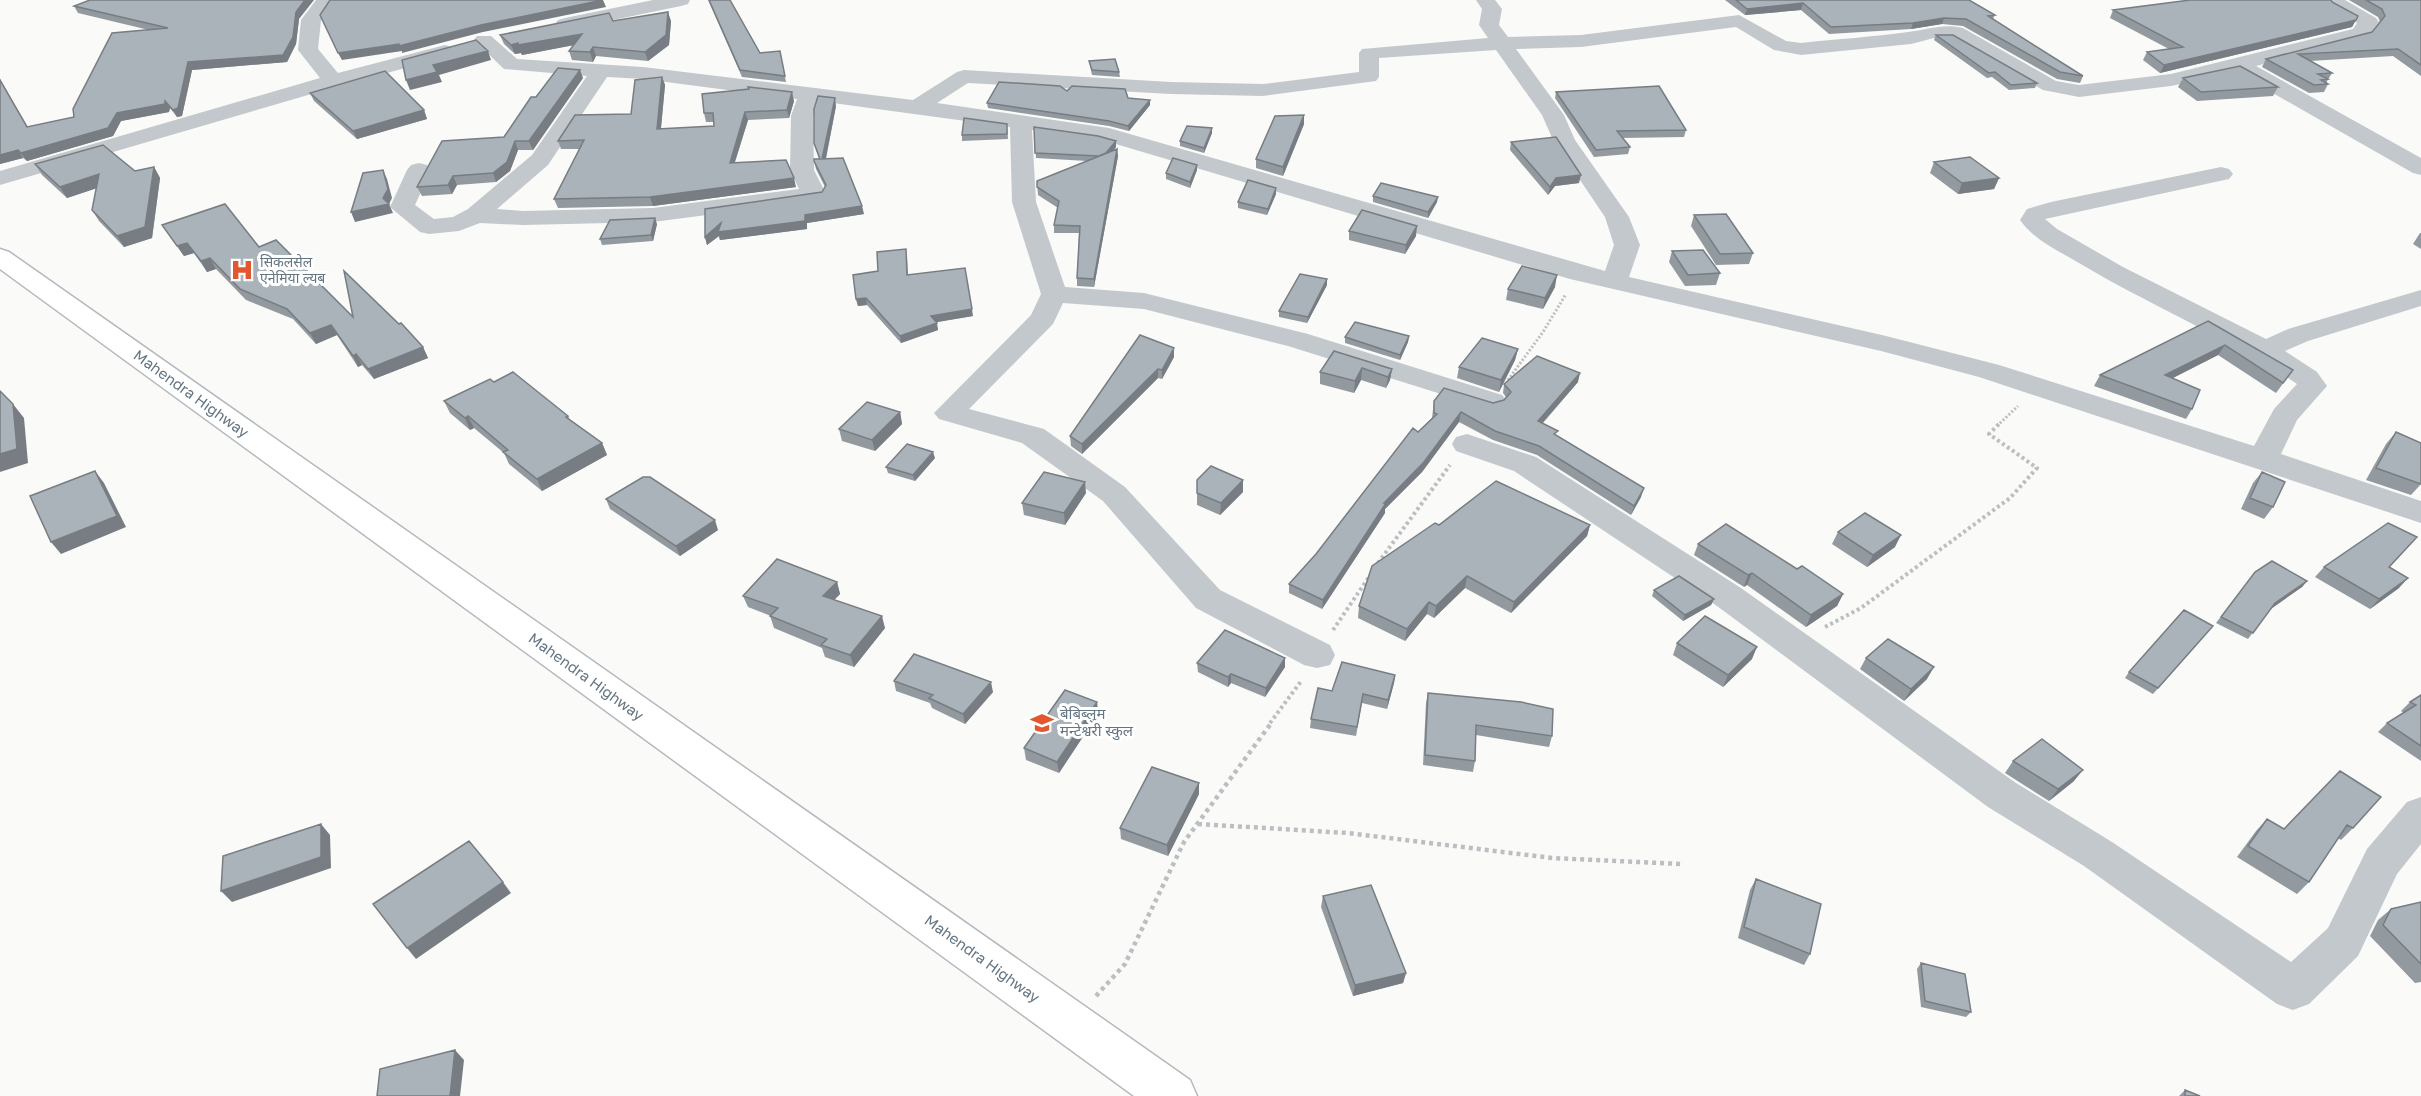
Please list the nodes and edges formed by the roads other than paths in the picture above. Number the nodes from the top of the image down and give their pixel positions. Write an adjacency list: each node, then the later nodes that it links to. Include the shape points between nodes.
1 (326, 0): 9 (street, via 311,20 308,50)
2 (681, 0): 5 (street)
3 (1485, 0): 6 (street, via 1492,9 1489,25)
4 (2336, 0): 7 (street, via 2368,22 2360,33)
5 (541, 29)
6 (1501, 44): 7 (street, via 1581,41 1700,17 1739,21 1781,46 1801,49 1956,32 2050,86 2079,91 2171,80); 11 (street, via 1369,52 1369,76 1263,90 964,76); 19 (street, via 1554,116 1564,140 1617,217 1627,245)
7 (2239, 65): 13 (street)
8 (601, 70): 9 (street, via 511,65 495,38); 10 (street); 17 (street, via 540,160)
9 (333, 81): 16 (street)
10 (810, 93): 11 (street); 17 (street, via 802,116 802,170 814,194 653,215)
11 (917, 107): 12 (street)
12 (1021, 122): 19 (street, via 1101,133); 20 (street, via 1024,202)
13 (2421, 168)
14 (418, 170): 17 (street, via 402,207 429,227 459,225)
15 (2221, 174): 22 (street, via 2050,209 2036,214 2032,220 2048,234 2114,273)
16 (0, 178)
17 (475, 215)
18 (0, 257): 29 (highway, Mahendra Highway)
19 (1615, 281): 25 (street, via 1989,371)
20 (1054, 294): 23 (street, via 1144,302 1298,340); 27 (street, via 1043,318 949,413 1033,436 1114,494 1208,600)
21 (2421, 298): 22 (street, via 2298,335)
22 (2265, 350): 25 (street, via 2313,386 2284,416)
23 (1492, 401)
24 (1467, 444): 28 (street, via 1525,464 1729,597 2002,795 2098,854 2293,989 2343,942 2382,862)
25 (2263, 459): 26 (street)
26 (2421, 512)
27 (1317, 655)
28 (2421, 813)
29 (1173, 1096)

